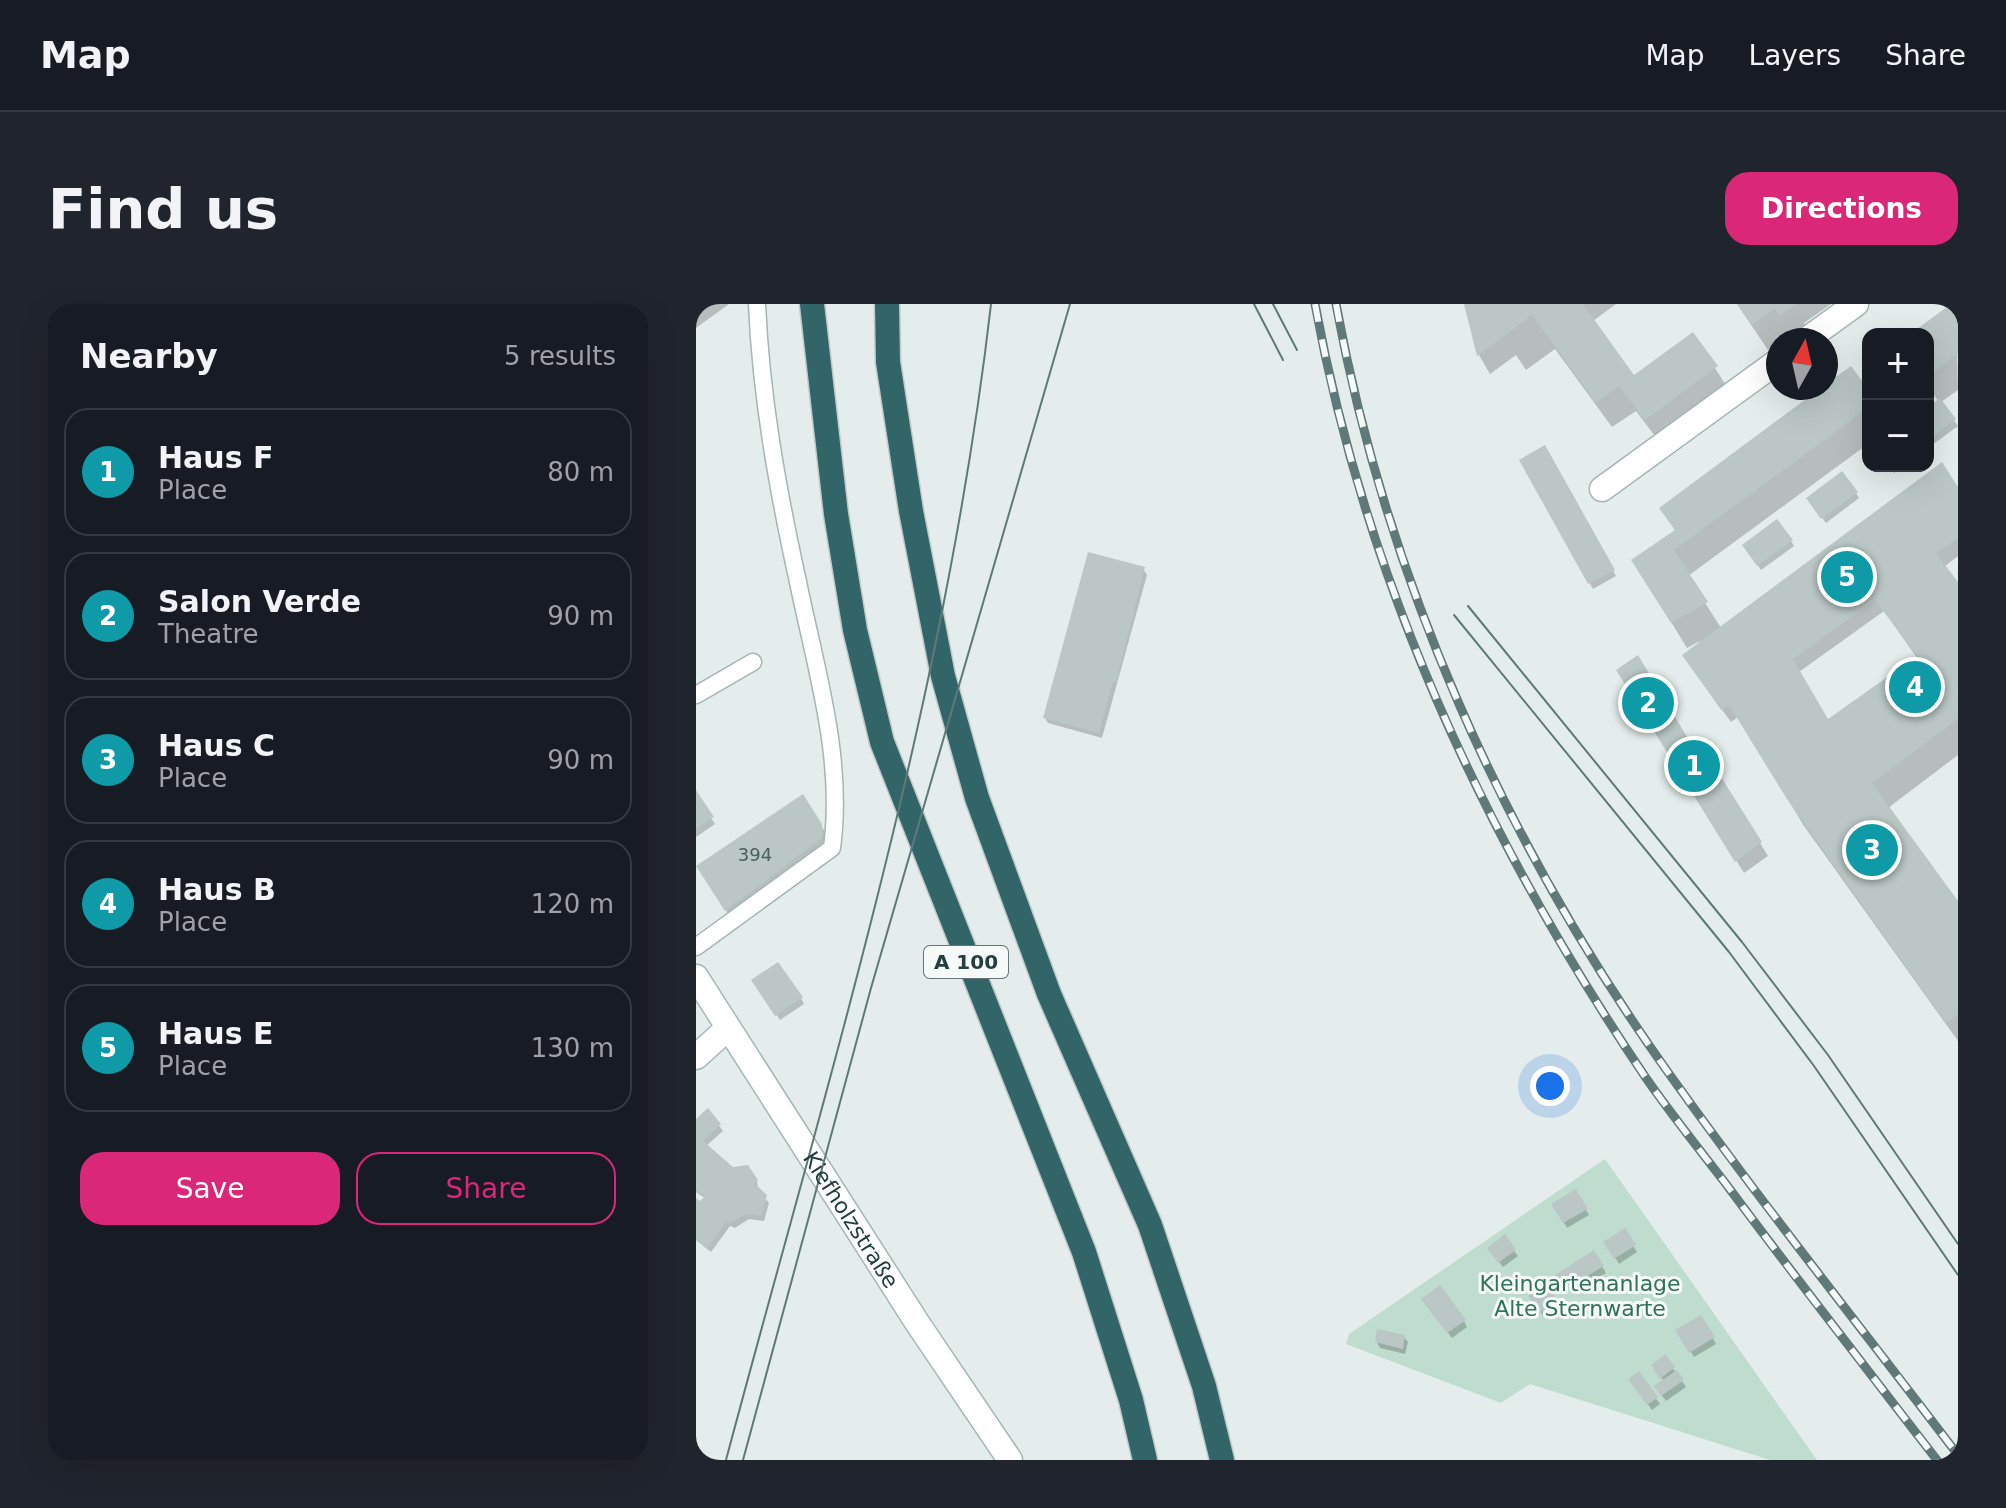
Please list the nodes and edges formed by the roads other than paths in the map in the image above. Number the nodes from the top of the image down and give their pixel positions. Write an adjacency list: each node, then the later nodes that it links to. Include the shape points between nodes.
1 (757, 304): 10 (lane, via 779,497 831,742 837,806 832,848)
2 (812, 304): 15 (highway, A 100, via 852,616 882,742 1084,1252)
3 (887, 304): 16 (highway, A 100, via 888,362 911,511 943,676 977,798 1049,994 1150,1225 1204,1386)
4 (1856, 304): 5 (street)
5 (1823, 328)
6 (1766, 370): 7 (street)
7 (1602, 489)
8 (753, 662): 9 (lane)
9 (696, 695)
10 (696, 947)
11 (696, 977): 12 (street, Kiefholzstraße)
12 (728, 1028): 13 (street); 14 (street, Kiefholzstraße)
13 (696, 1057)
14 (1010, 1460)
15 (1145, 1460)
16 (1222, 1460)

